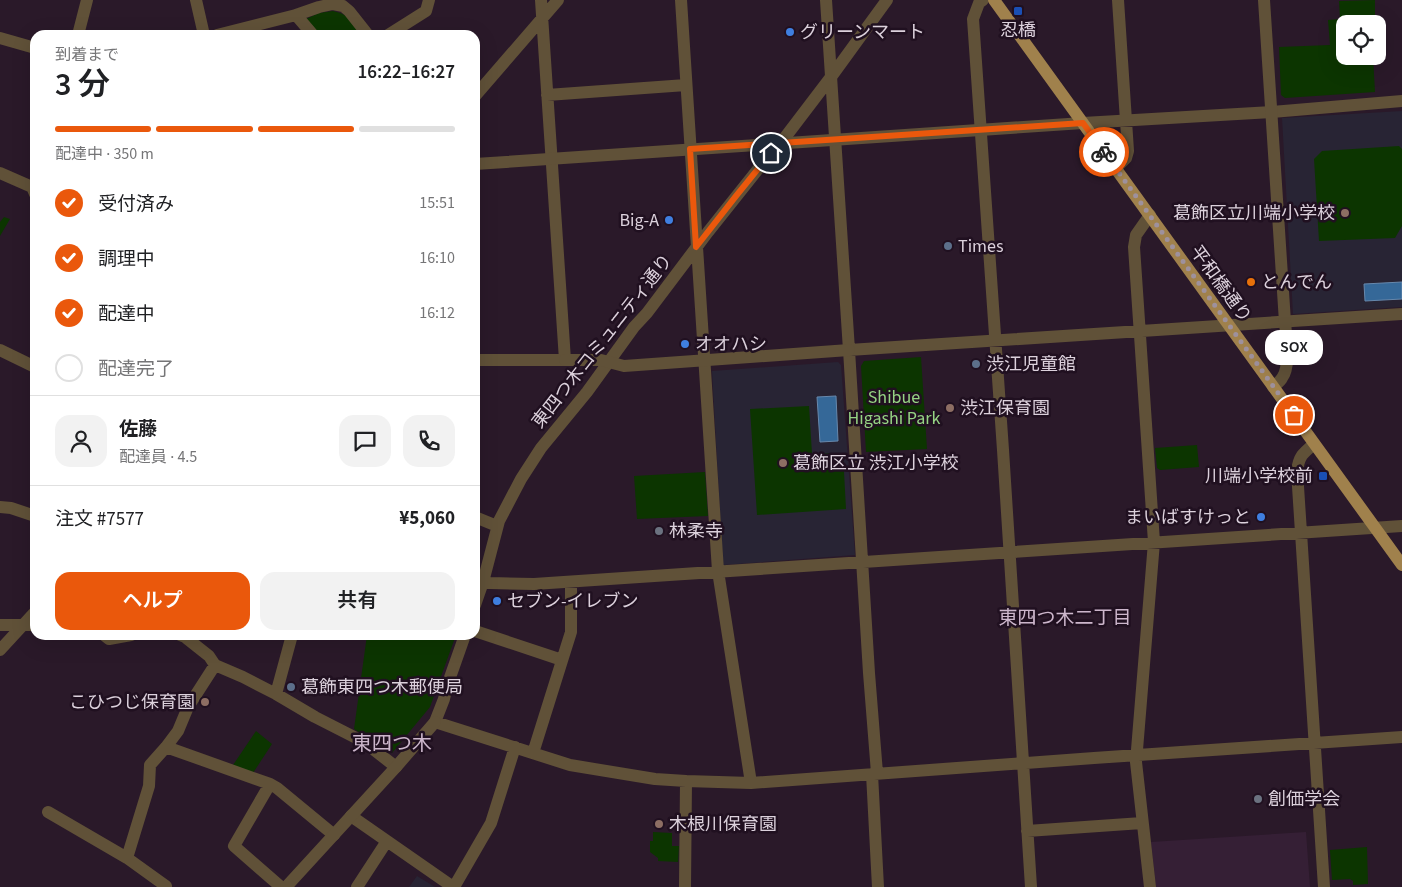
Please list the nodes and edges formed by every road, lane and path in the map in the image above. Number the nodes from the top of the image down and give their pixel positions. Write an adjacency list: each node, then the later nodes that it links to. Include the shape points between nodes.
1 (87, 0): 15 (street)
2 (196, 0): 16 (street)
3 (430, 0): 20 (street, via 426,11)
4 (541, 0): 14 (street)
5 (558, 0): 14 (street)
6 (681, 0): 24 (street)
7 (826, 0): 23 (street)
8 (886, 0): 23 (street, 東四つ木コミュニティ通り)
9 (983, 0): 31 (street, via 973,18)
10 (994, 0): 30 (main road, 平和橋通り)
11 (1118, 0): 29 (street)
12 (1264, 0): 28 (street)
13 (296, 15): 17 (street); 18 (street); 19 (street, via 319,6 343,6)
14 (542, 18): 25 (street); 26 (street)
15 (79, 30)
16 (203, 30)
17 (236, 30)
18 (309, 30)
19 (364, 30)
20 (396, 30)
21 (0, 38): 22 (street)
22 (30, 47)
23 (831, 78): 32 (street); 33 (street, 東四つ木コミュニティ通り)
24 (686, 85): 26 (street); 34 (street)
25 (480, 90)
26 (547, 95): 35 (street)
27 (1402, 102): 28 (street)
28 (1272, 112): 29 (street); 43 (street)
29 (1126, 120): 30 (street); 37 (street, via 1128,151)
30 (1083, 123): 31 (street); 37 (main road, 平和橋通り)
31 (980, 130): 32 (street); 46 (street)
32 (835, 140): 33 (street); 48 (street)
33 (780, 144): 34 (street); 41 (street, 東四つ木コミュニティ通り)
34 (690, 149): 35 (street); 41 (street)
35 (552, 159): 36 (street); 50 (street)
36 (480, 164)
37 (1116, 168): 40 (main road, 平和橋通り)
38 (0, 173): 39 (street)
39 (30, 184)
40 (1150, 215): 44 (main road, 平和橋通り); 45 (street, via 1134,240)
41 (696, 247): 51 (street); 52 (street, 東四つ木コミュニティ通り)
42 (1402, 314): 43 (street)
43 (1285, 322): 44 (street); 54 (street, via 1286,370 1284,377)
44 (1228, 326): 45 (street); 54 (main road, 平和橋通り)
45 (1140, 331): 46 (street); 63 (street)
46 (995, 341): 48 (street); 64 (street)
47 (0, 350): 53 (street)
48 (849, 350): 51 (street); 65 (street)
49 (480, 360): 50 (street)
50 (565, 360): 52 (street)
51 (704, 361): 52 (street, via 624,366); 67 (street)
52 (609, 362): 59 (street, 東四つ木コミュニティ通り, via 521,478)
53 (30, 365)
54 (1273, 386): 55 (main road, 平和橋通り)
55 (1314, 444): 61 (main road, 平和橋通り); 62 (street, via 1302,453 1298,462)
56 (0, 507): 57 (street)
57 (30, 514)
58 (480, 519): 59 (street)
59 (498, 526): 68 (street, 東四つ木コミュニティ通り)
60 (1402, 526): 61 (street)
61 (1375, 528): 62 (street); 66 (main road, 平和橋通り)
62 (1300, 533): 63 (street); 83 (street)
63 (1154, 542): 64 (street); 87 (street)
64 (1009, 552): 65 (street); 88 (street)
65 (863, 562): 67 (street); 90 (street)
66 (1402, 565)
67 (718, 571): 70 (street); 92 (street)
68 (480, 579)
69 (480, 582): 70 (street)
70 (571, 582): 78 (street, via 571,632)
71 (0, 625): 72 (street)
72 (29, 625): 77 (street)
73 (480, 632): 78 (street)
74 (189, 640): 79 (street)
75 (291, 640): 80 (street)
76 (463, 640): 81 (street)
77 (0, 650)
78 (562, 660): 86 (street)
79 (215, 665): 80 (street); 84 (street)
80 (276, 694): 89 (street, via 314,718 364,742)
81 (434, 722): 85 (street); 89 (street)
82 (1402, 737): 83 (street)
83 (1314, 743): 87 (street); 110 (street)
84 (166, 748): 93 (street); 100 (street, via 150,765 149,786)
85 (515, 748): 86 (street); 105 (street, via 490,824)
86 (533, 753): 91 (street, via 570,765)
87 (1136, 755): 88 (street); 96 (street)
88 (1023, 763): 90 (street); 97 (street)
89 (396, 767): 95 (street)
90 (874, 773): 92 (street); 107 (street)
91 (686, 781): 92 (street); 106 (street)
92 (751, 783)
93 (270, 784): 98 (street); 102 (street, via 234,846)
94 (48, 812): 100 (street)
95 (351, 816): 98 (street); 99 (street)
96 (1142, 823): 97 (street); 109 (street)
97 (1027, 831): 108 (street)
98 (334, 835): 103 (street)
99 (387, 841): 104 (street); 105 (street)
100 (127, 858): 101 (street)
101 (165, 887)
102 (281, 887)
103 (286, 887)
104 (357, 887)
105 (453, 887)
106 (685, 887)
107 (878, 887)
108 (1031, 887)
109 (1150, 887)
110 (1324, 887)

